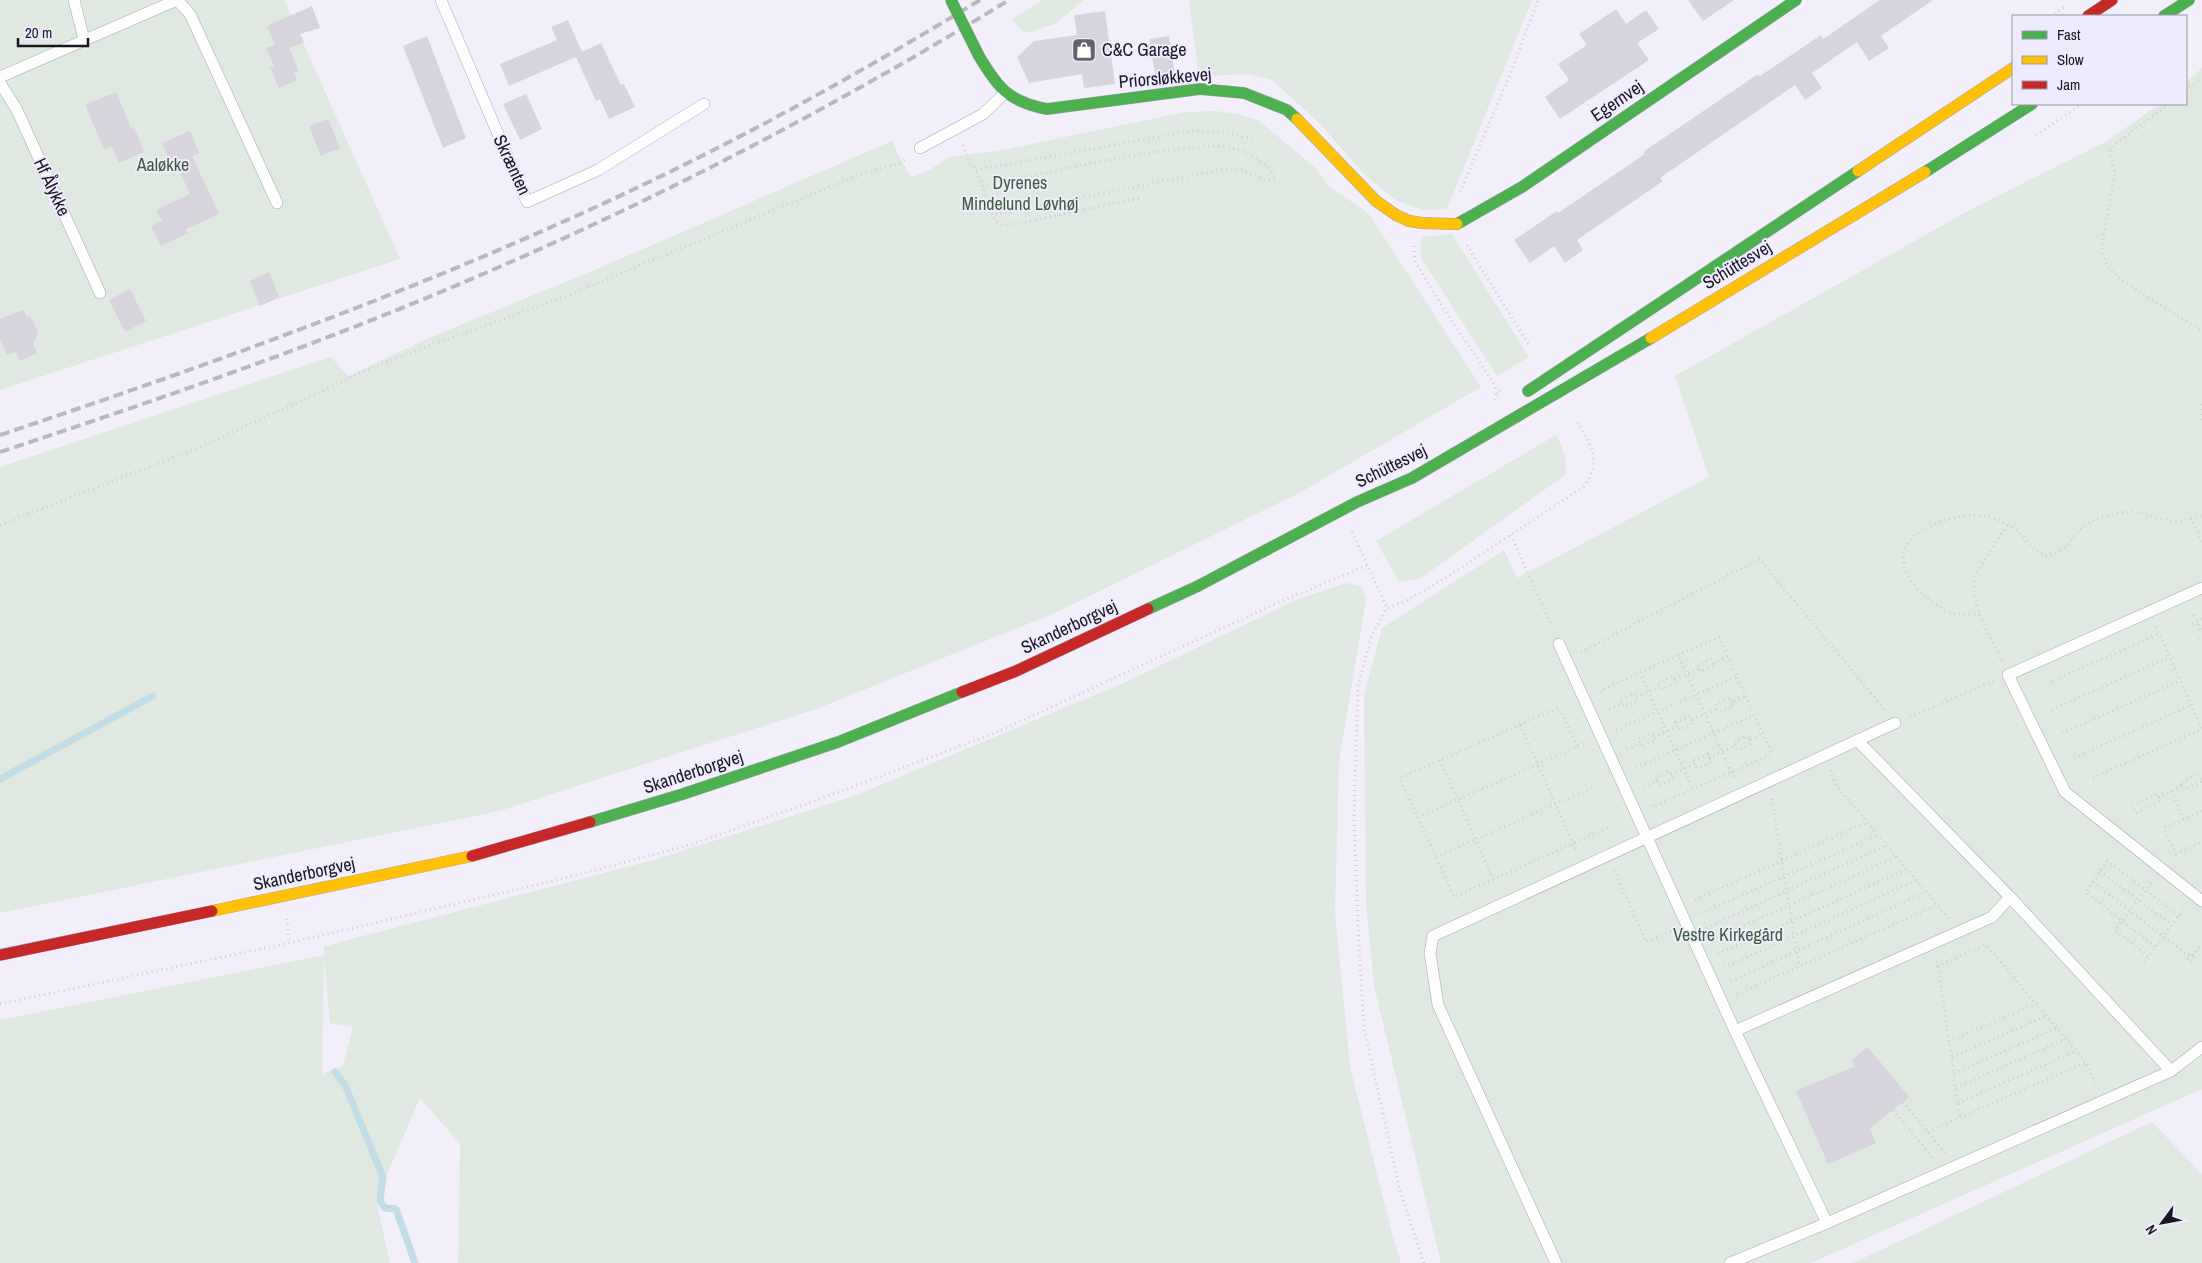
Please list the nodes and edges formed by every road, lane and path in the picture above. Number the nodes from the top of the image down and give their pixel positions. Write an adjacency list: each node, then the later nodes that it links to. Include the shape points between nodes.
1 (74, 0): 11 (lane)
2 (177, 0): 11 (lane); 27 (lane, via 190,14)
3 (440, 0): 18 (lane, Skrænten, via 527,202 598,170)
4 (951, 0): 17 (main road, Priorsløkkevej, bridge, via 979,56 997,86)
5 (1538, 0): 30 (path, via 1453,208)
6 (1796, 0): 30 (main road, Egernvej, via 1522,187)
7 (2112, 0): 9 (main road)
8 (2189, 0): 10 (main road)
9 (2090, 15)
10 (2166, 15)
11 (84, 39): 13 (lane)
12 (2012, 69): 35 (main road, Schüttesvej)
13 (0, 77)
14 (2202, 79): 16 (path)
15 (0, 83): 31 (lane, Hf Ålykke, via 17,110)
16 (2187, 90)
17 (1005, 93): 21 (lane, via 983,114); 29 (main road, Priorsløkkevej, via 1027,106 1047,109 1200,88 1244,93 1287,110 1376,201)
18 (704, 104)
19 (2030, 105): 40 (main road, Schüttesvej, via 1582,380 1412,478)
20 (2168, 105): 32 (path, via 2110,151 2115,174 2102,253 2108,267 2122,281)
21 (958, 129): 23 (lane); 24 (path, via 969,162)
22 (1254, 139): 24 (path, via 1219,131 1190,131)
23 (920, 148): 44 (path, via 900,163 856,176 566,296 380,364 205,445)
24 (976, 170): 25 (path)
25 (982, 186): 28 (path); 28 (path, via 1119,158 1209,147 1227,147 1246,153 1274,174 1275,180 1268,182 1239,169 1224,169)
26 (1140, 198): 28 (path, via 1007,225 1000,225)
27 (277, 203)
28 (993, 215)
29 (1409, 221): 30 (main road, Priorsløkkevej); 34 (path, via 1415,261)
30 (1454, 224): 33 (path)
31 (100, 292)
32 (2202, 331)
33 (1530, 347)
34 (1498, 393)
35 (1519, 397)
36 (2202, 404): 38 (path)
37 (1576, 420): 46 (path, via 1594,453 1589,479)
38 (2202, 423)
39 (1400, 470): 40 (main road, Schüttesvej)
40 (1357, 502): 191 (main road, Skanderborgvej, via 1198,586 1016,671 838,742 692,791 484,854)
41 (2202, 515): 42 (path)
42 (2191, 518): 43 (path, via 2176,522 2135,511 2113,514 2086,524 2066,547 2046,556 2031,548); 47 (path)
43 (2008, 524): 51 (path, via 1975,576 1973,585); 51 (path, via 1986,516 1963,516 1922,529 1905,546 1903,557 1908,574 1928,599 1953,614)
44 (0, 525)
45 (1351, 530): 49 (path)
46 (1511, 535): 49 (path, via 1406,602); 58 (path)
47 (2202, 542)
48 (2202, 588): 50 (lane)
49 (1387, 608): 224 (path, via 1372,634 1358,686 1354,816 1358,926 1364,1028 1399,1187)
50 (2149, 612): 57 (path); 67 (lane)
51 (1980, 614): 67 (path)
52 (2194, 615): 54 (path)
53 (2202, 619): 54 (path)
54 (2197, 621): 55 (path); 56 (path)
55 (2192, 623)
56 (2202, 633)
57 (2159, 634): 61 (path); 71 (path)
58 (1557, 638): 62 (lane)
59 (1678, 655): 60 (path, via 1719,637); 65 (path); 66 (path)
60 (1728, 656): 63 (path); 68 (path)
61 (2169, 657): 70 (path); 85 (path)
62 (1567, 660): 93 (path, via 1759,559); 102 (lane)
63 (1714, 662): 64 (path, via 1712,659 1698,665); 64 (path, via 1715,666 1701,672)
64 (1700, 668): 66 (path)
65 (1640, 672): 74 (path); 76 (path, via 1601,690)
66 (1687, 674): 69 (path); 75 (path)
67 (2008, 675): 160 (lane, via 2065,792)
68 (1737, 676): 75 (path); 77 (path)
69 (1674, 680): 72 (path, via 1676,683 1662,690); 72 (path, via 1673,676 1659,682)
70 (2180, 681): 82 (path); 100 (path)
71 (2051, 682)
72 (1661, 686): 74 (path)
73 (1978, 689): 88 (path)
74 (1649, 692): 78 (path); 86 (path)
75 (1696, 694): 86 (path); 87 (path)
76 (1603, 696)
77 (1745, 696): 79 (path); 89 (path)
78 (1636, 697): 81 (path, via 1638,701 1624,707); 81 (path, via 1634,693 1620,700)
79 (1732, 702): 83 (path, via 1733,706 1719,712); 83 (path, via 1730,698 1716,704)
80 (1606, 703): 84 (path)
81 (1622, 704): 84 (path)
82 (2191, 705): 97 (path); 117 (path)
83 (1718, 708): 87 (path)
84 (1609, 709): 90 (path)
85 (2052, 710)
86 (1658, 711): 96 (path); 98 (path)
87 (1705, 714): 91 (path); 99 (path)
88 (1918, 714)
89 (1754, 715): 99 (path); 101 (path)
90 (1612, 716)
91 (1692, 720): 95 (path, via 1693,723 1679,730); 95 (path, via 1690,716 1676,722)
92 (1615, 722): 96 (path)
93 (1896, 723): 106 (lane)
94 (1520, 724): 109 (path, via 1559,707); 118 (path); 120 (path)
95 (1678, 726): 98 (path)
96 (1618, 729): 102 (path); 103 (path)
97 (2202, 729): 127 (path)
98 (1666, 731): 104 (path); 112 (path)
99 (1714, 733): 112 (path); 113 (path)
100 (2062, 733)
101 (1762, 734): 105 (path); 124 (path, via 1772,754)
102 (1602, 736): 109 (path); 149 (lane)
103 (1621, 736)
104 (1654, 737): 108 (path, via 1656,740 1642,747); 108 (path, via 1652,733 1638,739)
105 (1749, 740): 110 (path, via 1751,744 1737,750); 110 (path, via 1747,736 1733,742)
106 (1857, 740): 115 (lane); 169 (lane)
107 (1624, 742): 111 (path)
108 (1640, 743): 111 (path)
109 (1577, 746): 120 (path)
110 (1735, 746): 113 (path)
111 (1627, 748): 114 (path)
112 (1675, 750): 122 (path); 123 (path)
113 (1722, 752): 116 (path); 124 (path)
114 (1630, 755)
115 (1824, 756): 131 (lane); 146 (path, via 1836,785)
116 (1709, 758): 121 (path, via 1708,754 1694,760); 121 (path, via 1711,762 1697,768)
117 (2074, 758)
118 (1440, 760): 140 (path); 144 (path, via 1400,778)
119 (1633, 762): 122 (path)
120 (1537, 764): 140 (path); 142 (path)
121 (1695, 764): 123 (path)
122 (1636, 768): 125 (path)
123 (1684, 769): 126 (path); 135 (path)
124 (1731, 772): 135 (path); 138 (path)
125 (1639, 774)
126 (1671, 775): 130 (path, via 1670,771 1656,777); 130 (path, via 1673,778 1659,785)
127 (2093, 778)
128 (2202, 780): 133 (path, via 2184,790); 133 (path, via 2199,773 2180,782)
129 (1642, 781): 134 (path)
130 (1657, 781): 134 (path)
131 (1769, 781): 138 (lane); 157 (path)
132 (1594, 786): 142 (path)
133 (2182, 786): 136 (path)
134 (1644, 787): 137 (path)
135 (1693, 790): 141 (path, via 1653,807)
136 (2170, 791): 139 (path); 145 (path)
137 (1647, 794)
138 (1741, 794): 149 (lane)
139 (2158, 798): 139 (path, via 2156,794 2132,806 2136,813 2160,801)
140 (1457, 800): 144 (path); 150 (path)
141 (1650, 800)
142 (1555, 804): 150 (path); 152 (path)
143 (2202, 811): 145 (path)
144 (1418, 817): 155 (path)
145 (2184, 819): 151 (path, via 2164,828 2176,854)
146 (1868, 822): 148 (path); 157 (path)
147 (1611, 826): 152 (path)
148 (1878, 834): 153 (path); 162 (path)
149 (1647, 837): 154 (lane); 180 (lane)
150 (1475, 839): 155 (path); 163 (path)
151 (2202, 842)
152 (1573, 844): 158 (path); 163 (path)
153 (1887, 845): 156 (path); 167 (path)
154 (1607, 856): 158 (lane); 180 (path, via 1646,942)
155 (1436, 857): 163 (path, via 1454,897)
156 (1896, 857): 159 (path); 173 (path)
157 (1782, 861): 162 (path); 171 (path)
158 (1583, 867): 225 (lane, via 1433,936 1430,953 1438,1005)
159 (1907, 869): 164 (path); 178 (path)
160 (2162, 869): 166 (path); 170 (lane)
161 (2100, 871): 165 (path); 166 (path, via 2107,861); 172 (path)
162 (1784, 876): 167 (path); 176 (path)
163 (1493, 880)
164 (1916, 880): 168 (path); 184 (path)
165 (2093, 882): 175 (path); 179 (path, via 2086,892)
166 (2145, 890): 172 (path); 177 (path)
167 (1787, 891): 173 (path); 182 (path)
168 (1926, 892): 174 (path); 190 (path)
169 (2010, 897): 183 (lane, via 1992,917); 212 (lane)
170 (2198, 898): 177 (path)
171 (1695, 900)
172 (2138, 900): 175 (path); 181 (path)
173 (1789, 905): 178 (path); 186 (path)
174 (1937, 905): 183 (path, via 1950,920); 197 (path)
175 (2130, 910): 179 (path); 185 (path)
176 (1700, 914)
177 (2179, 916): 181 (path)
178 (1791, 921): 184 (path); 192 (path)
179 (2122, 921): 189 (path); 194 (path, via 2115,930)
180 (1686, 924): 201 (lane)
181 (2172, 925): 185 (path)
182 (1706, 928)
183 (1955, 933): 188 (lane)
184 (1794, 936): 190 (path); 199 (path)
185 (2164, 936): 189 (path); 195 (path)
186 (1712, 940)
187 (2202, 944): 193 (path)
188 (1929, 945): 198 (path); 205 (lane)
189 (2156, 947): 194 (path)
190 (1796, 951): 197 (path); 200 (path)
191 (0, 955)
192 (1718, 955)
193 (2193, 955): 195 (path); 195 (path, via 2196,956 2192,962)
194 (2148, 956): 196 (path)
195 (2188, 956)
196 (2144, 962)
197 (1799, 966): 201 (path)
198 (1938, 966): 202 (path, via 1986,945); 207 (path)
199 (1724, 968)
200 (1729, 982)
201 (1721, 1001): 205 (lane)
202 (2036, 1004): 203 (path); 207 (path)
203 (2046, 1016): 204 (path); 210 (path)
204 (2056, 1028): 206 (path); 213 (path)
205 (1735, 1031): 223 (lane)
206 (2066, 1039): 209 (path); 214 (path)
207 (1949, 1042): 210 (path)
208 (2202, 1047): 212 (lane)
209 (2076, 1051): 211 (path); 217 (path)
210 (1952, 1057): 213 (path)
211 (2086, 1062): 215 (path); 219 (path)
212 (2171, 1071): 215 (lane)
213 (1954, 1073): 214 (path)
214 (1956, 1088): 217 (path)
215 (2103, 1101): 221 (lane)
216 (1903, 1102): 220 (path)
217 (1958, 1102): 219 (path)
218 (1892, 1110): 222 (path, via 1936,1162)
219 (1960, 1118): 220 (path)
220 (1928, 1132): 221 (path, via 1949,1156)
221 (1952, 1168): 222 (lane)
222 (1940, 1173): 223 (lane)
223 (1827, 1223): 226 (lane)
224 (1424, 1263)
225 (1556, 1263)
226 (1730, 1263)

